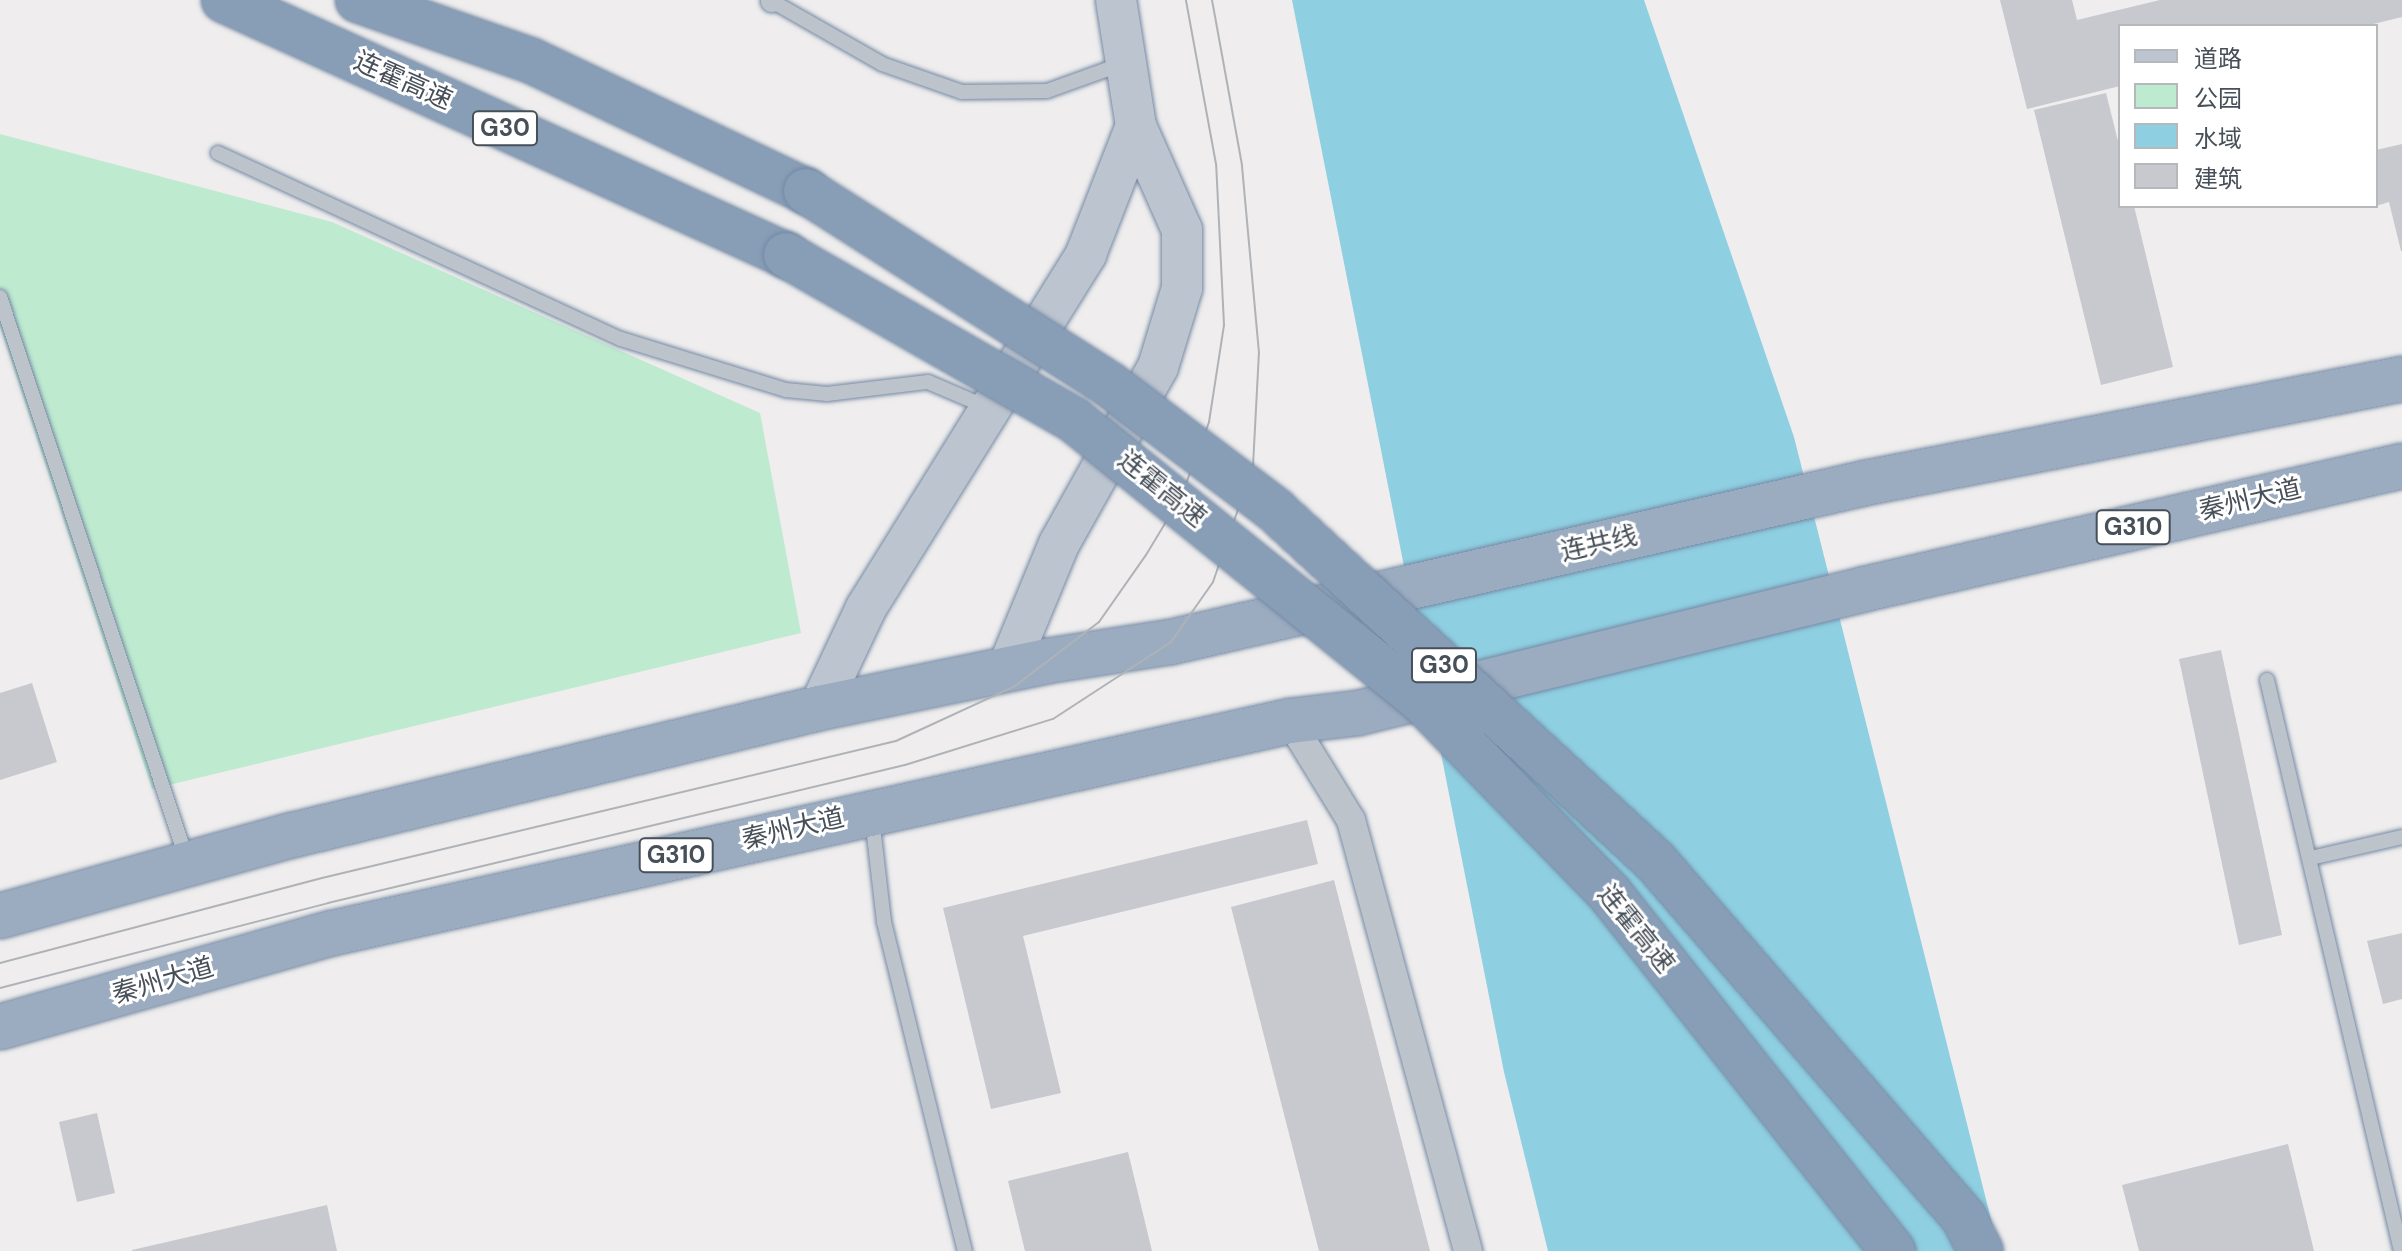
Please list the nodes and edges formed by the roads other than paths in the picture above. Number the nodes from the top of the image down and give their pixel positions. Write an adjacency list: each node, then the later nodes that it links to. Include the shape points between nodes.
1 (224, 0): 24 (highway, 连霍高速 / G30, bridge, via 786,255 1074,420 1420,699 1610,894)
2 (358, 0): 25 (highway, 连霍高速 / G30, bridge, via 532,61 806,191 1110,385 1287,521 1655,861 1964,1218)
3 (772, 0): 5 (lane, via 882,64 962,92 1047,91)
4 (1116, 0): 5 (main road)
5 (1127, 62): 6 (main road)
6 (1136, 126): 10 (main road, via 1086,254); 12 (main road, via 1182,230 1182,288 1158,367 1059,544)
7 (218, 153): 10 (lane, via 621,339 786,390 827,394 928,382)
8 (0, 297): 19 (lane)
9 (2402, 379): 12 (highway, 连共线, via 1865,483 1171,642)
10 (990, 408): 14 (main road, via 866,608)
11 (2402, 466): 15 (highway, 秦州大道 / G310, bridge, via 1358,713)
12 (1007, 670): 14 (highway)
13 (2267, 680): 18 (lane)
14 (819, 708): 19 (highway)
15 (1290, 721): 16 (highway, 秦州大道 / G310); 23 (street, via 1351,820)
16 (871, 811): 21 (highway, 秦州大道 / G310, via 333,933); 22 (lane, via 884,922)
17 (2402, 837): 18 (lane)
18 (2311, 858): 26 (lane)
19 (189, 864): 20 (highway)
20 (0, 916)
21 (0, 1027)
22 (965, 1251)
23 (1468, 1251)
24 (1893, 1251)
25 (1981, 1251)
26 (2401, 1251)

